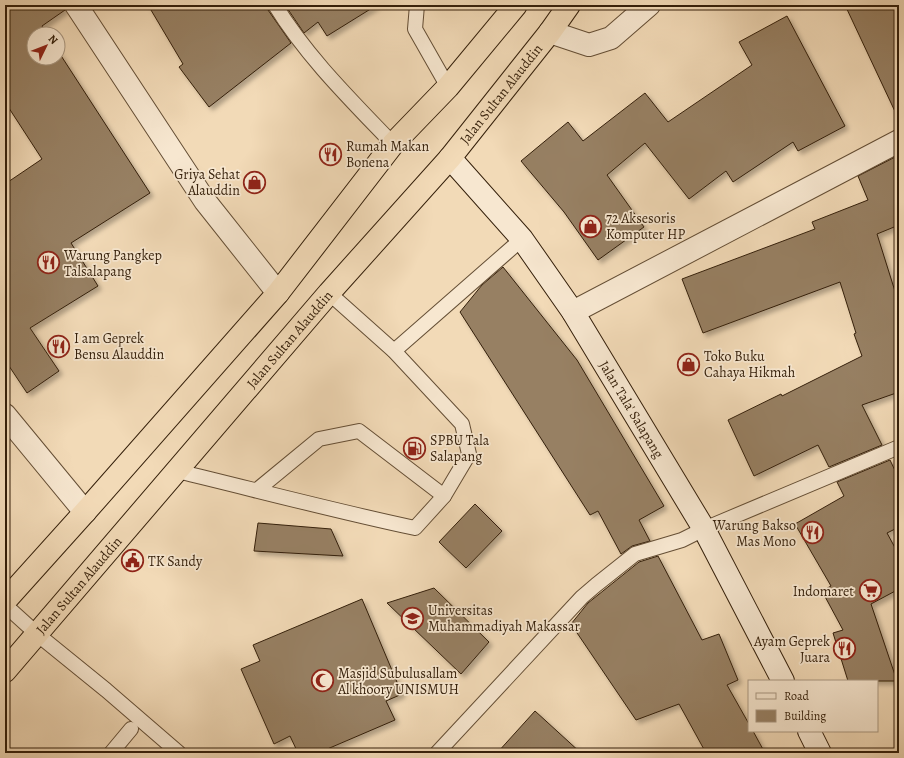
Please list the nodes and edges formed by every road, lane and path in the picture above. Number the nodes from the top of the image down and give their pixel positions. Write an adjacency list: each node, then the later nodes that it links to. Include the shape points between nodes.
1 (76, 5): 13 (street, via 205,201)
2 (275, 5): 10 (lane, via 320,66)
3 (417, 5): 8 (lane, via 416,29)
4 (516, 5): 8 (highway)
5 (569, 5): 7 (highway, Jalan Sultan Alauddin)
6 (649, 5): 7 (street, via 611,38 589,45)
7 (550, 32): 11 (highway, Jalan Sultan Alauddin)
8 (448, 87): 10 (highway)
9 (899, 141): 15 (street)
10 (393, 144): 13 (highway)
11 (450, 158): 12 (street, Jalan Tala' Salapang); 14 (highway, Jalan Sultan Alauddin)
12 (522, 239): 15 (street, Jalan Tala' Salapang); 16 (lane)
13 (278, 293): 22 (highway)
14 (329, 293): 16 (lane); 19 (highway, Jalan Sultan Alauddin)
15 (573, 312): 23 (street, Jalan Tala' Salapang)
16 (394, 351): 21 (lane, via 462,424 469,454)
17 (5, 415): 22 (street)
18 (899, 447): 23 (lane)
19 (177, 471): 20 (lane); 26 (highway, Jalan Sultan Alauddin)
20 (257, 490): 21 (lane, via 415,528); 21 (lane, via 319,439 359,431)
21 (444, 496)
22 (85, 512): 24 (highway)
23 (704, 529): 28 (street, Jalan Tala' Salapang); 33 (lane, via 682,540 635,554 596,585)
24 (5, 601)
25 (5, 604): 26 (lane)
26 (37, 634): 27 (highway, Jalan Sultan Alauddin); 32 (lane)
27 (5, 671)
28 (782, 680)
29 (131, 729): 31 (lane)
30 (810, 732): 34 (street)
31 (111, 753)
32 (179, 753)
33 (437, 753)
34 (820, 753)

